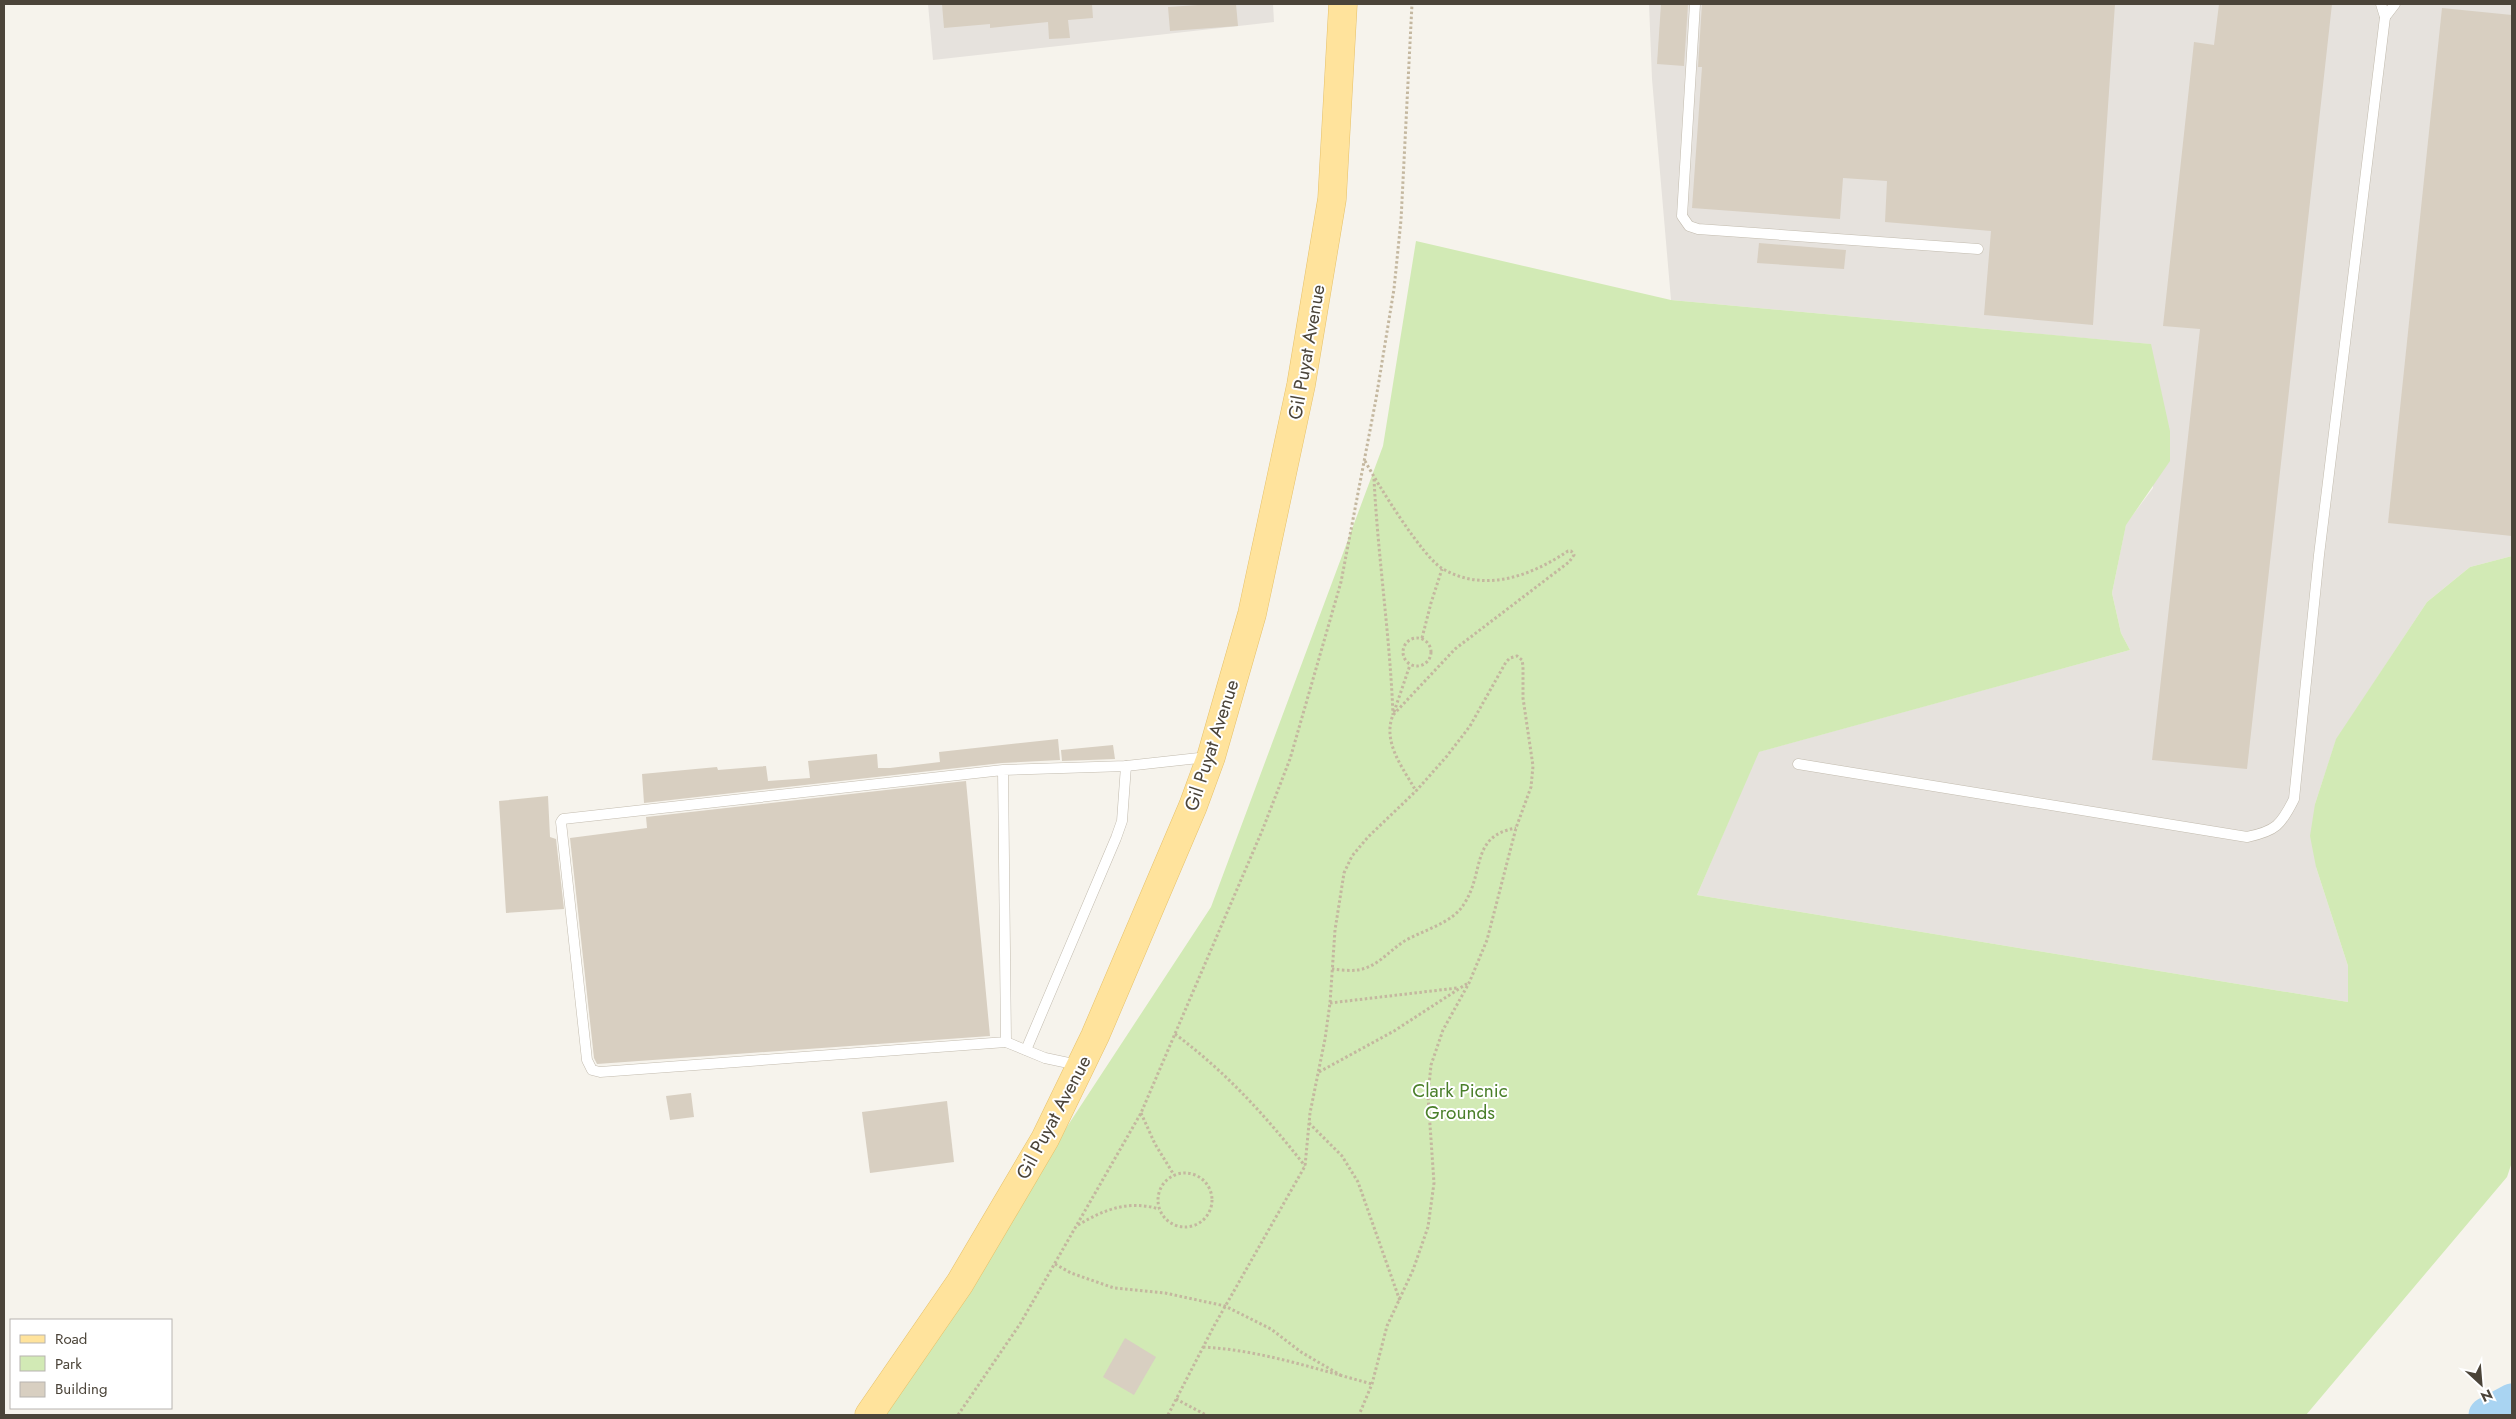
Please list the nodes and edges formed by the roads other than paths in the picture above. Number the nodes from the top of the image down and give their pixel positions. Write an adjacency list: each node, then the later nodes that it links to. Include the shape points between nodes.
1 (1343, 4): 7 (main road, Gil Puyat Avenue, via 1332,199 1301,385 1252,614)
2 (1695, 4): 6 (lane, via 1682,216 1689,226)
3 (2381, 4): 5 (lane)
4 (2395, 4): 5 (lane)
5 (2385, 17): 8 (lane, via 2321,545 2294,799 2282,822 2268,833 2248,837)
6 (1978, 249)
7 (1211, 757): 9 (lane); 13 (main road, Gil Puyat Avenue)
8 (1798, 764)
9 (1126, 766): 10 (lane); 12 (lane, via 1122,821)
10 (1003, 770): 11 (lane); 11 (lane, via 567,818 561,822 588,1060 592,1070 600,1072)
11 (1006, 1042): 12 (lane)
12 (1026, 1050): 13 (lane)
13 (1080, 1066): 14 (main road, Gil Puyat Avenue, via 1045,1139 960,1283)
14 (869, 1415)

